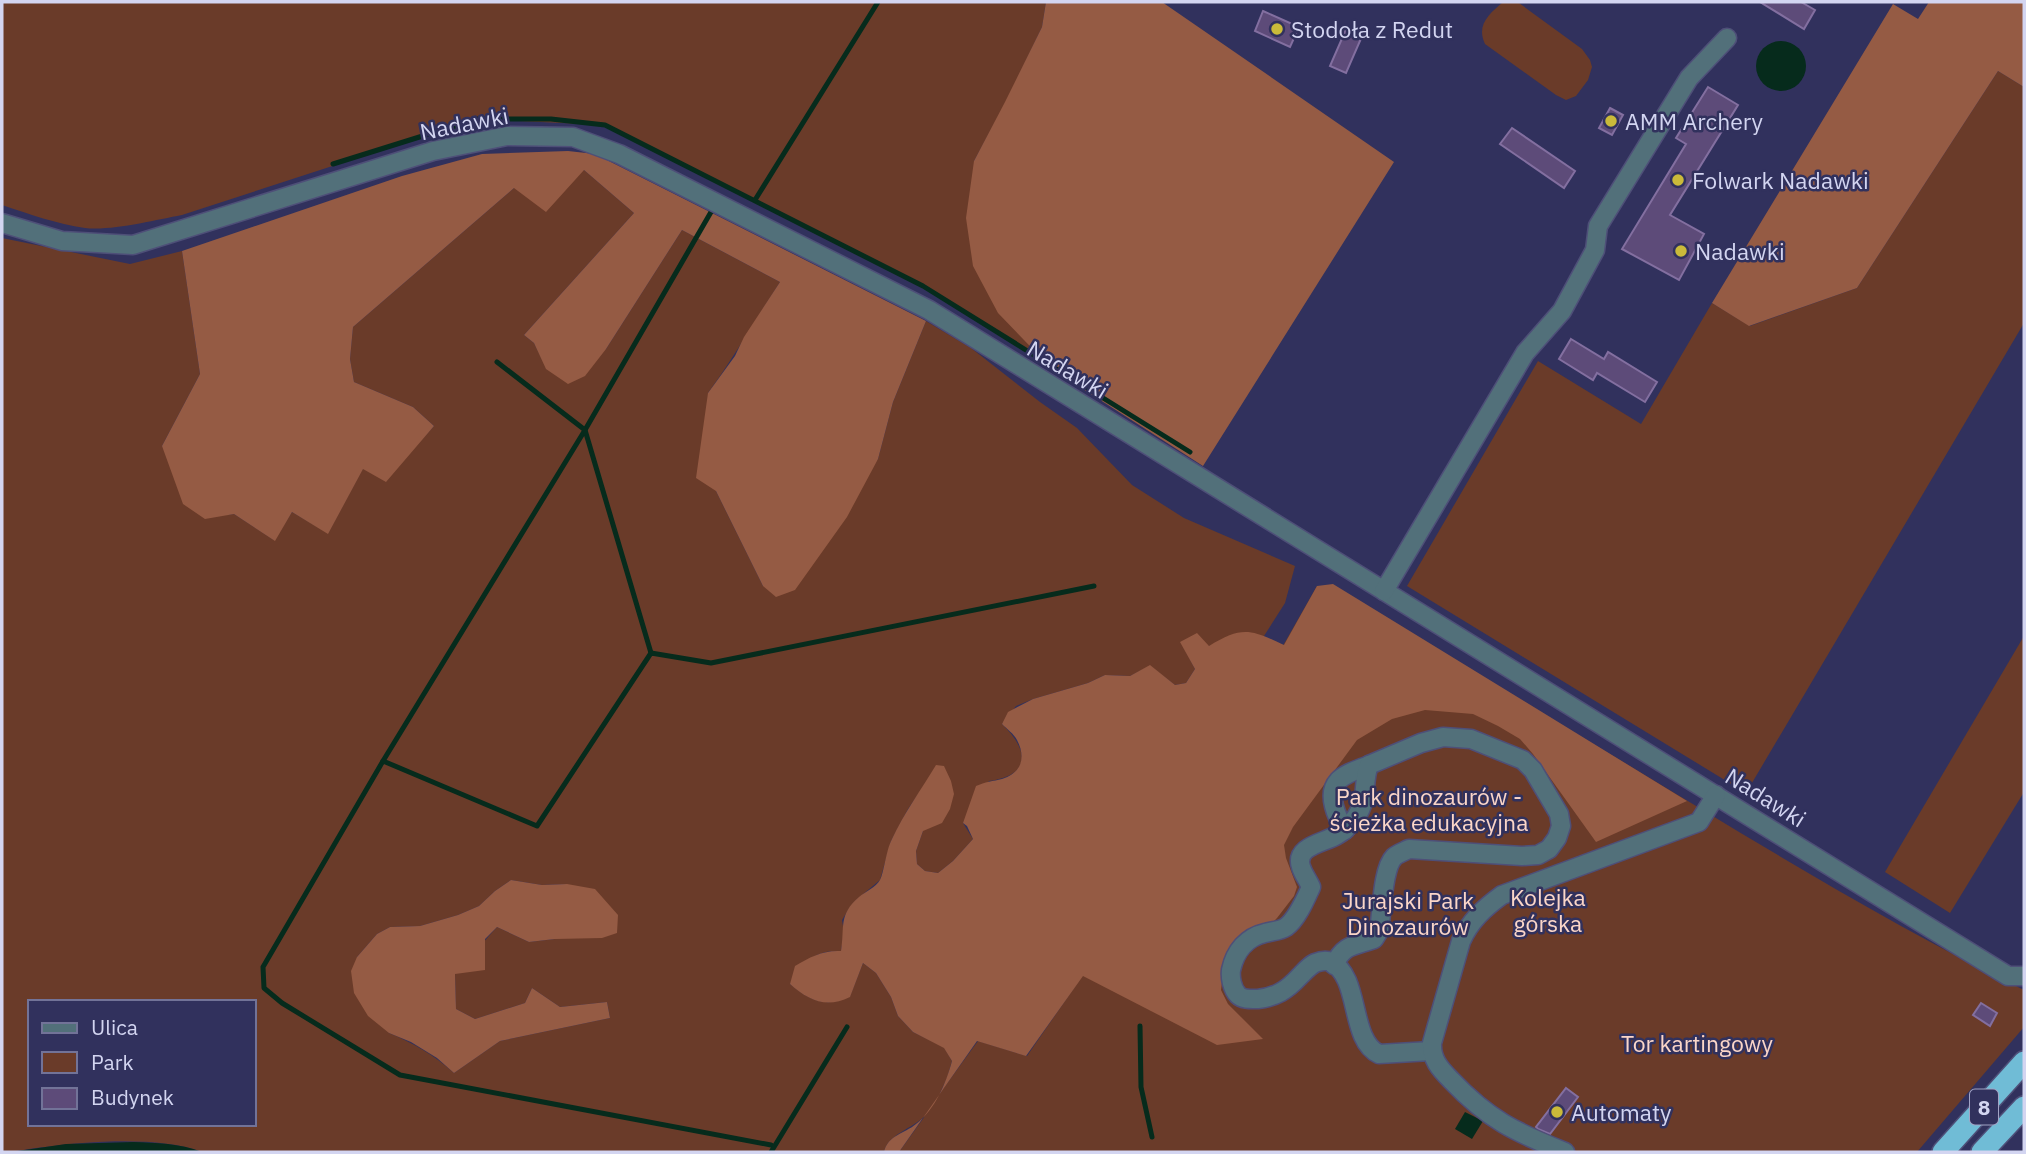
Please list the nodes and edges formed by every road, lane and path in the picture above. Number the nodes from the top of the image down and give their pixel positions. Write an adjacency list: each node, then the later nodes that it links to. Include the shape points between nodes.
1 (1727, 37): 3 (street, via 1689,78 1598,226 1595,250 1562,310 1525,353)
2 (2, 223): 3 (street, Nadawki, via 62,241 133,245 433,151 507,136 573,137 619,153 929,310)
3 (1384, 591): 5 (street, Nadawki)
4 (1370, 765): 6 (street, via 1365,800); 6 (street, via 1338,781 1335,788 1337,818); 7 (street, via 1443,737 1471,739 1523,760 1534,770 1561,826 1549,849 1538,855 1409,849 1393,858 1387,869 1379,931 1374,939 1344,950)
5 (1716, 795): 8 (street, Nadawki, via 2008,976); 9 (street, via 1699,822 1491,903 1467,927 1461,941)
6 (1345, 830): 7 (street, via 1303,852 1301,866 1311,887 1306,898 1284,929 1252,937 1240,948 1231,972 1232,984 1243,998 1265,998 1289,987 1313,964)
7 (1335, 965): 9 (street, via 1350,989 1362,1034 1373,1051)
8 (2024, 976)
9 (1432, 1051): 12 (street, via 1445,1074 1488,1116)
10 (2024, 1062): 13 (highway, 8)
11 (2024, 1107): 14 (highway, 8)
12 (1565, 1152)
13 (1943, 1152)
14 (1982, 1152)

